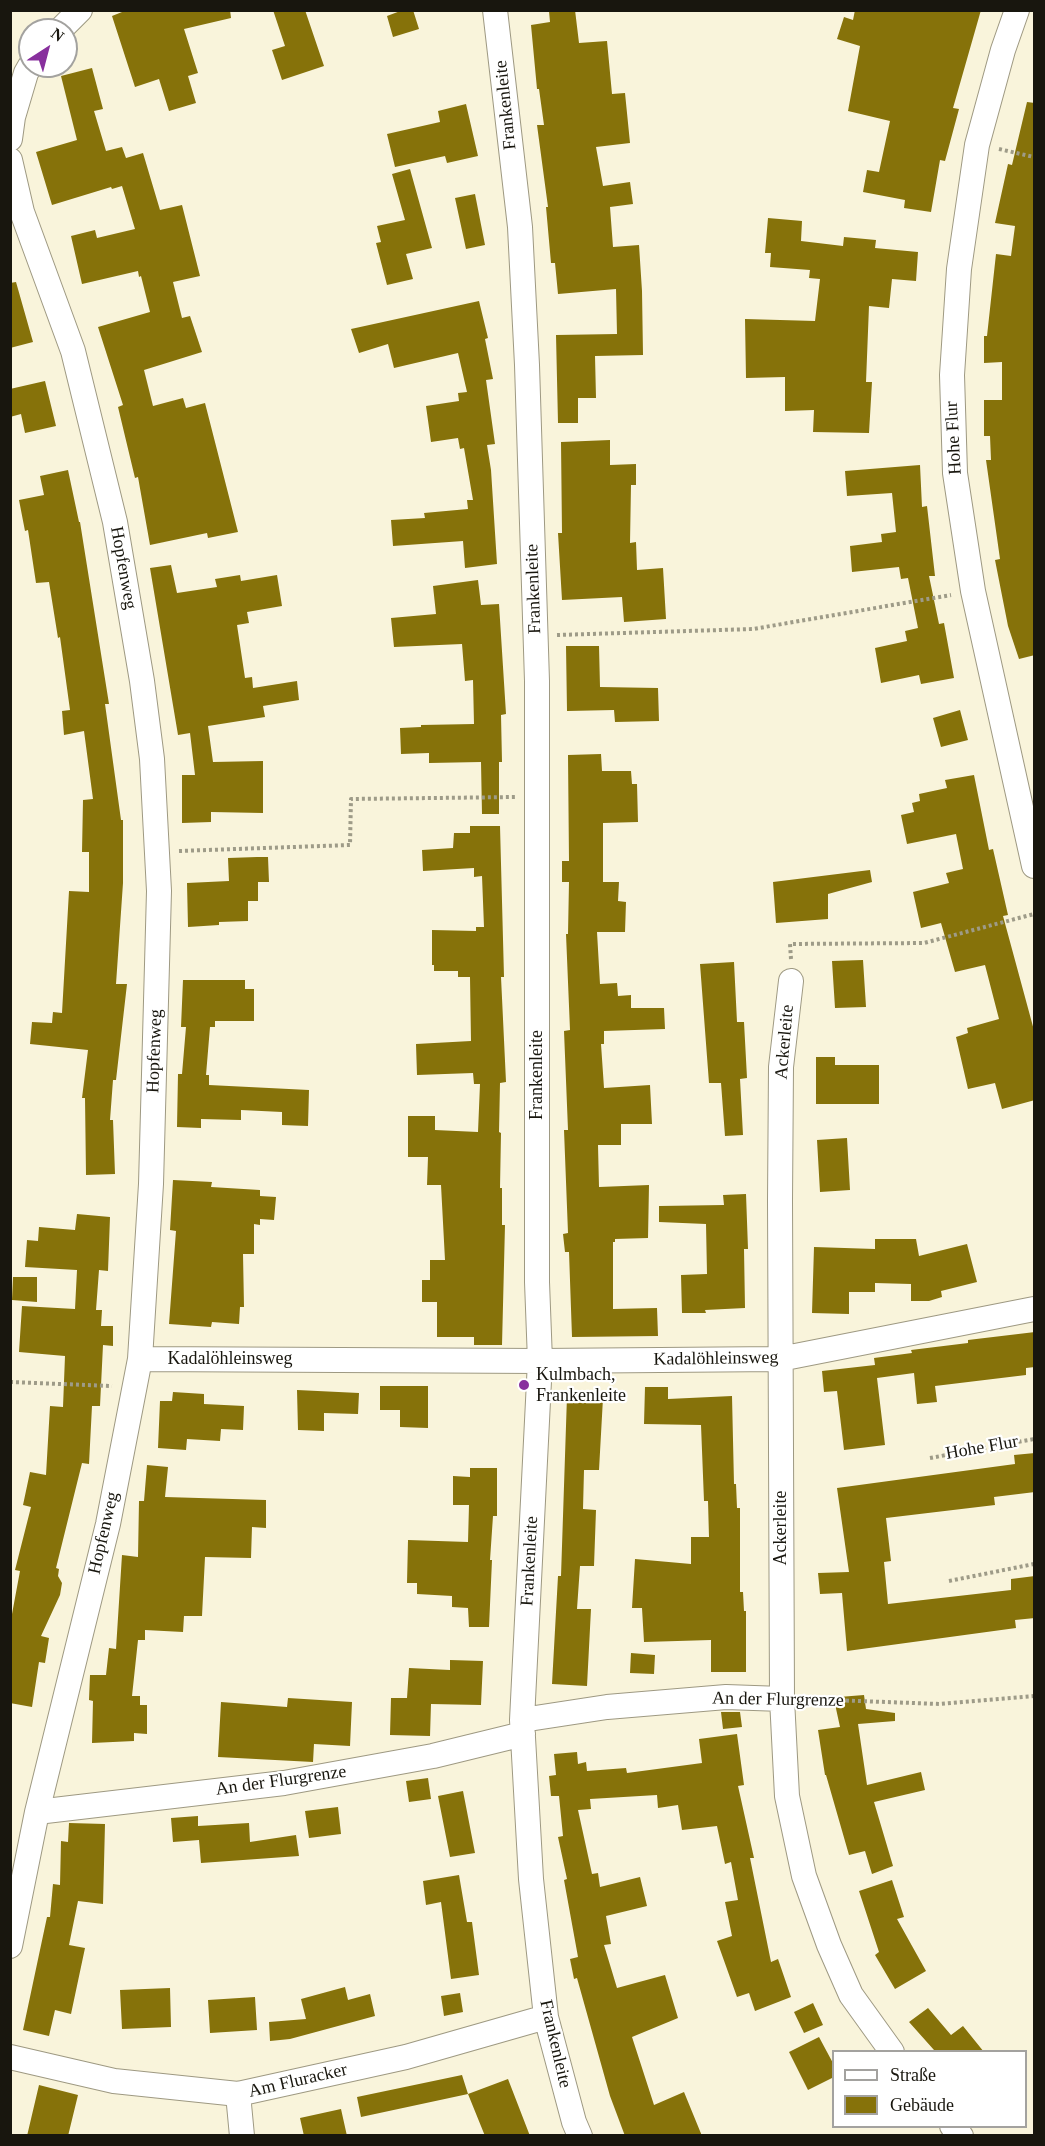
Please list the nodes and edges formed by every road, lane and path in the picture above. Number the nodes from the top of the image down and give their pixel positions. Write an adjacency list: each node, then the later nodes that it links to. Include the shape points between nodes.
1 (495, 10): 9 (street, Frankenleite, via 520,227)
2 (1017, 10): 5 (street, Hohe Flur)
3 (25, 78): 4 (street)
4 (10, 139)
5 (977, 145): 6 (path); 8 (street, Hohe Flur, via 959,269 952,375 955,473)
6 (1035, 157)
7 (10, 160): 12 (street, Hopfenweg, via 22,212 73,351 115,522 152,759)
8 (973, 591): 9 (path, via 753,629); 10 (street, Hohe Flur)
9 (536, 635): 11 (street, Frankenleite)
10 (1027, 795): 13 (street, Hohe Flur)
11 (537, 796): 12 (path, via 351,799 350,845); 19 (street, Frankenleite)
12 (156, 852): 17 (street, Hopfenweg, via 159,891 152,1160)
13 (1035, 866)
14 (1035, 914): 15 (path, via 924,943 790,944)
15 (791, 981): 18 (street, Ackerleite, via 781,1067)
16 (1035, 1309): 18 (street, Kadalöhleinsweg)
17 (140, 1359): 19 (street, Kadalöhleinsweg); 21 (street, Hopfenweg)
18 (780, 1359): 19 (street, Kadalöhleinsweg); 27 (street, Ackerleite)
19 (540, 1361): 28 (street, Frankenleite)
20 (10, 1382): 21 (path)
21 (134, 1387): 29 (street, Hopfenweg, via 108,1524)
22 (1035, 1439): 23 (path, Hohe Flur)
23 (930, 1458)
24 (1035, 1564): 25 (path)
25 (949, 1581)
26 (1035, 1696): 27 (path, An der Flurgrenze, via 940,1704)
27 (782, 1699): 28 (street, An der Flurgrenze, via 726,1697 607,1707); 32 (street, Ackerleite, via 787,1796 804,1876 851,1995)
28 (522, 1727): 29 (street, An der Flurgrenze, via 433,1756 284,1783); 31 (street, Frankenleite, via 531,1879)
29 (37, 1812): 30 (street, Hopfenweg)
30 (10, 1946)
31 (546, 2017): 34 (street, Am Fluracker, via 406,2057); 36 (street, Frankenleite)
32 (891, 2050)
33 (10, 2057): 34 (street, Am Fluracker, via 114,2081)
34 (238, 2094): 35 (street)
35 (242, 2136)
36 (580, 2136)

